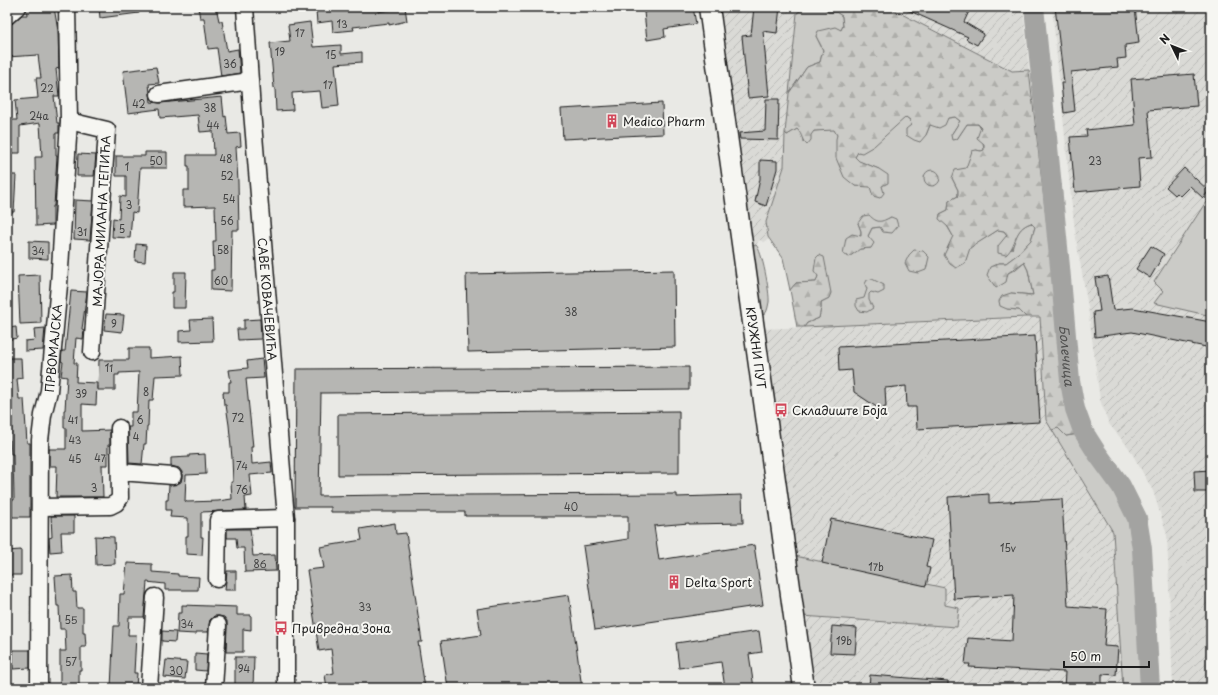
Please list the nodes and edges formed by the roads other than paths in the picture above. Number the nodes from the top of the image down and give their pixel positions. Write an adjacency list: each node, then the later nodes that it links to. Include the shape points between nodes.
1 (17, 7): 5 (street)
2 (67, 7): 8 (street, ПРВОМАЈСКА)
3 (245, 7): 6 (street, САВЕ КОВАЧЕВИЋА)
4 (709, 7): 22 (main road, КРУЖНИ ПУТ)
5 (7, 16)
6 (250, 81): 7 (street); 14 (street, САВЕ КОВАЧЕВИЋА)
7 (159, 94)
8 (69, 120): 9 (street, МАЈОРА МИЛАНА ТЕПИЋА, via 107,130); 13 (street, ПРВОМАЈСКА, via 52,369 40,440)
9 (92, 352)
10 (119, 428): 11 (street)
11 (120, 472): 12 (street); 13 (street, via 120,498 110,506)
12 (173, 476)
13 (40, 507): 18 (street, ПРВОМАЈСКА)
14 (286, 518): 15 (street, via 218,520); 21 (street, САВЕ КОВАЧЕВИЋА)
15 (217, 579)
16 (155, 597): 19 (street)
17 (218, 625): 20 (street)
18 (39, 688)
19 (149, 688)
20 (214, 688)
21 (286, 688)
22 (804, 688)

